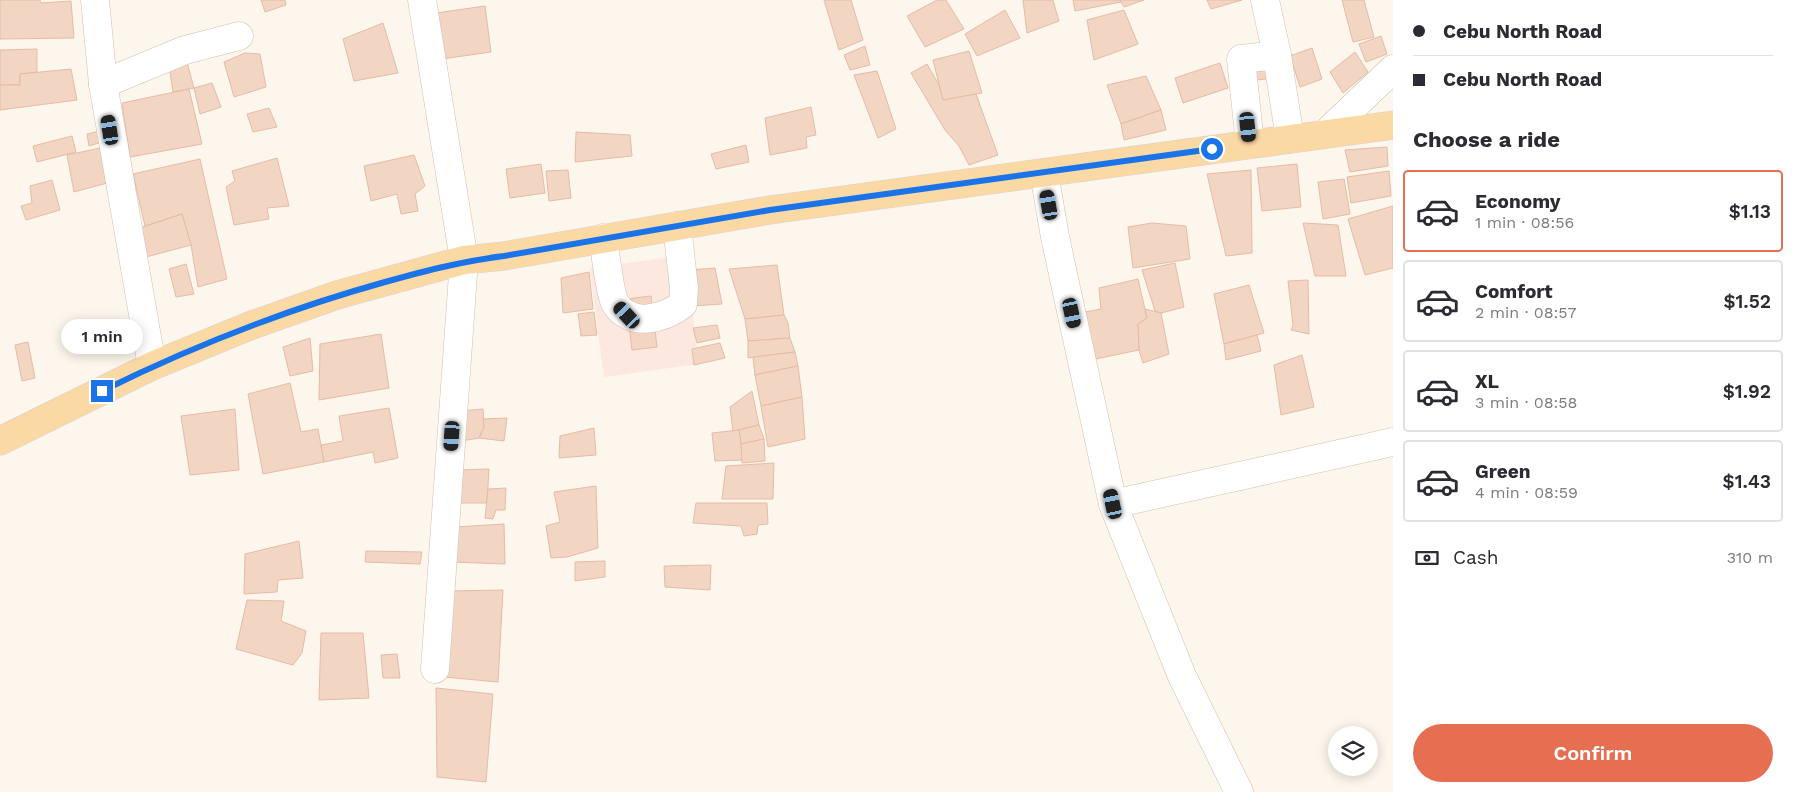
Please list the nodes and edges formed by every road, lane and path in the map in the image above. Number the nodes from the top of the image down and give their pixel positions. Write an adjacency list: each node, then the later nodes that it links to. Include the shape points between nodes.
1 (95, 0): 7 (street)
2 (422, 0): 15 (street)
3 (1265, 0): 5 (street)
4 (239, 36): 7 (street, via 185,50)
5 (1277, 55): 10 (street); 11 (street, via 1241,59)
6 (1393, 69): 9 (street)
7 (103, 84): 16 (street)
8 (1393, 125): 9 (main road)
9 (1326, 133): 10 (main road)
10 (1290, 139): 11 (main road)
11 (1250, 144): 12 (main road)
12 (1044, 173): 13 (main road, via 770,210); 19 (street)
13 (677, 226): 14 (main road); 14 (street, via 684,288 682,304 671,313 645,319 627,315 615,302)
14 (603, 238): 15 (main road)
15 (464, 260): 16 (main road, via 337,296 252,325); 20 (street)
16 (152, 366): 17 (main road)
17 (0, 441)
18 (1393, 442): 19 (street)
19 (1113, 504): 21 (street, via 1182,676)
20 (435, 670)
21 (1239, 792)

